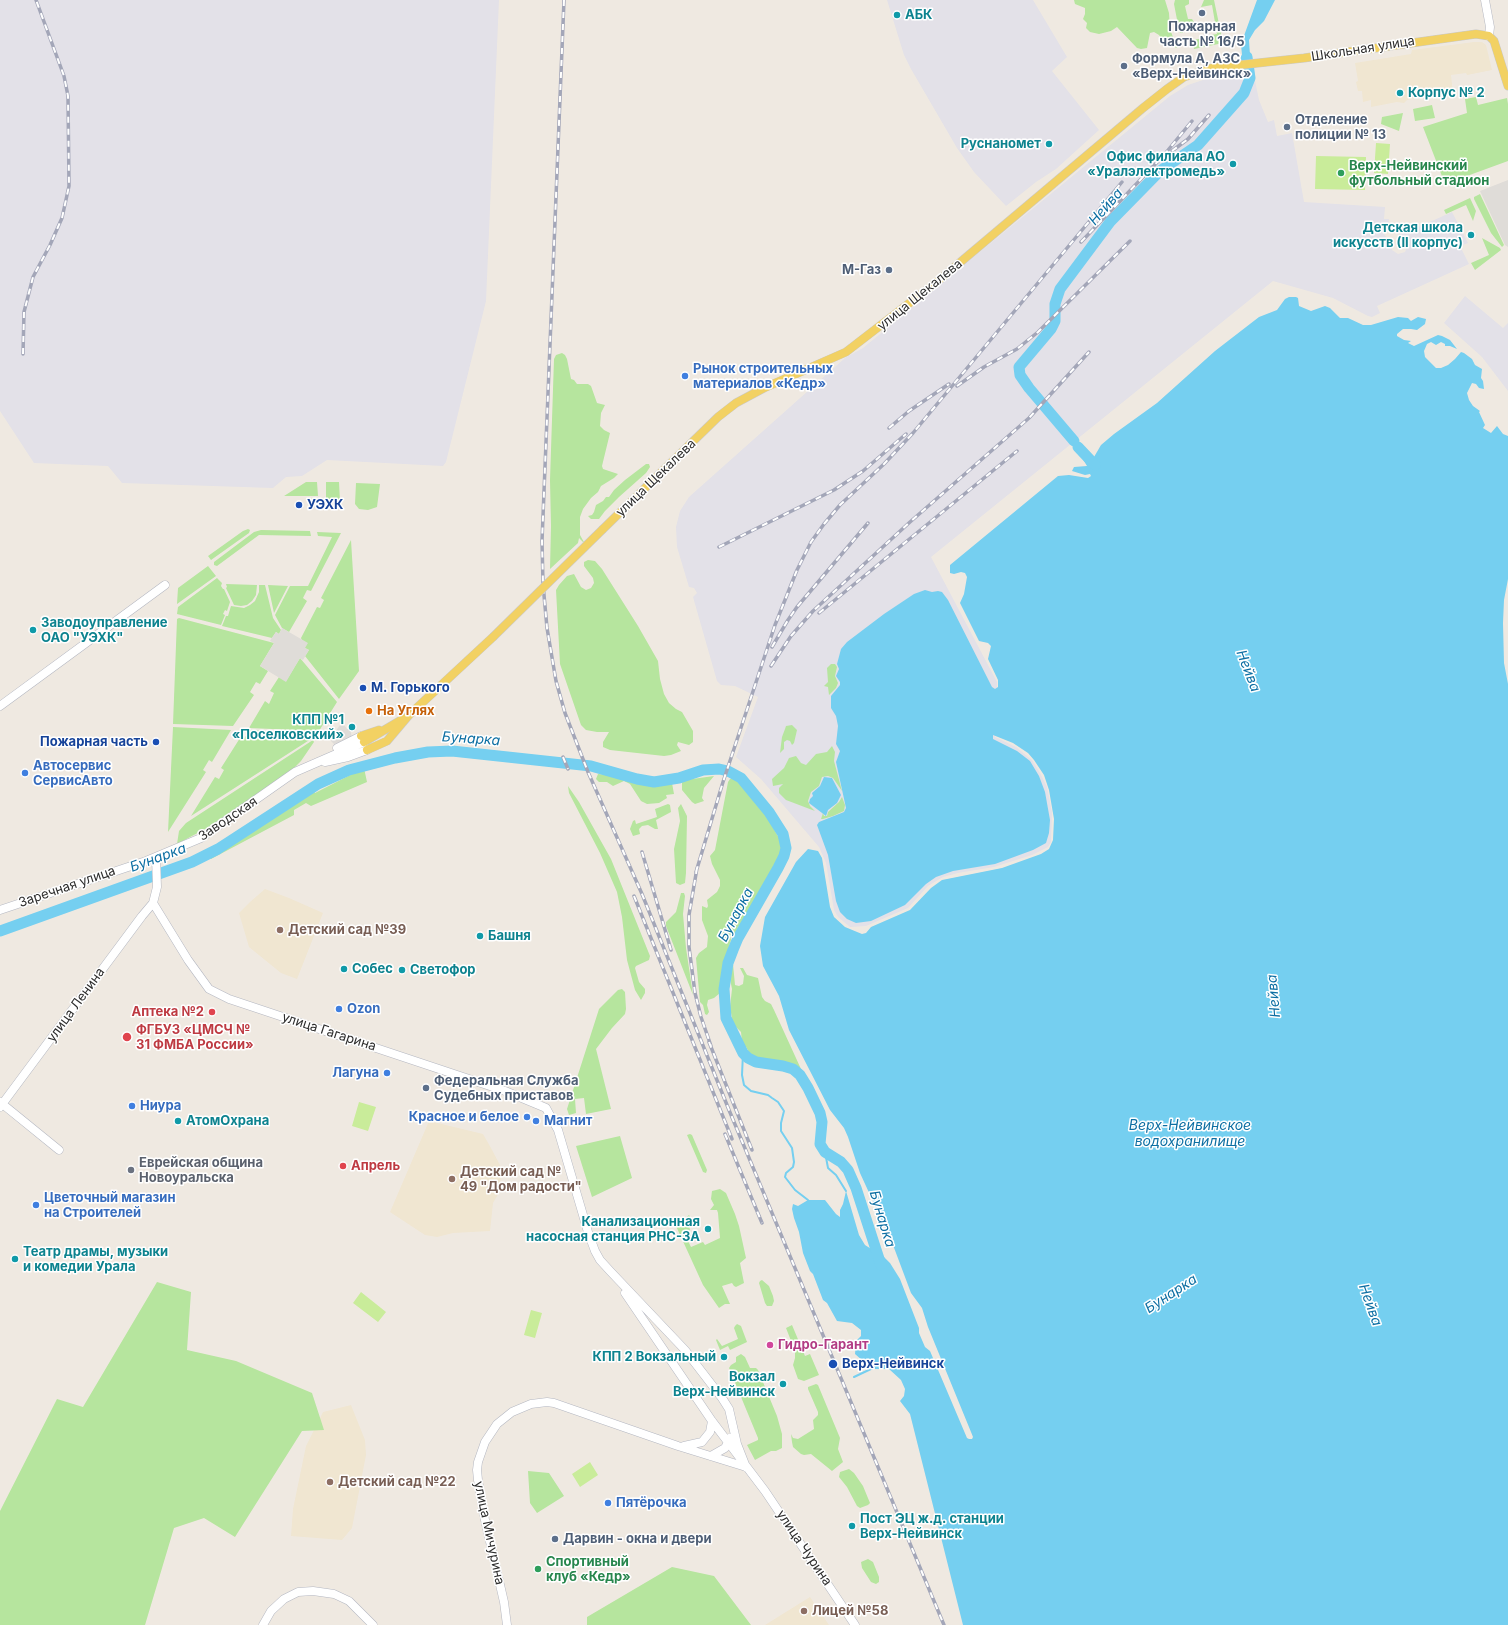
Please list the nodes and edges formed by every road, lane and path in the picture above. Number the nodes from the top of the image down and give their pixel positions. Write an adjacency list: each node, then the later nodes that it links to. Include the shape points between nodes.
1 (1484, 0): 2 (street, via 1490,27)
2 (1488, 36): 3 (main road, Школьная улица, via 1464,34); 4 (main road, via 1494,41)
3 (1238, 66): 7 (main road, улица Щекалева, bridge, via 1212,68 1193,73 1167,89 938,281 846,352 764,388 736,403 718,417)
4 (1508, 86)
5 (165, 585): 6 (street)
6 (0, 706)
7 (409, 715): 8 (main road); 8 (main road, via 386,741)
8 (364, 743): 9 (street, Заводская, via 295,772 201,838)
9 (156, 861): 10 (street, via 158,881); 11 (street, Заречная улица)
10 (153, 903): 12 (street, улица Ленина); 14 (street, улица Гагарина, via 209,990 229,999 505,1091 546,1108 558,1130 591,1242 600,1260)
11 (0, 910)
12 (1, 1104): 13 (street)
13 (59, 1150)
14 (610, 1271): 15 (street); 16 (street, улица Чурина)
15 (655, 1317): 16 (street, via 648,1316); 18 (street, via 710,1382 729,1409)
16 (646, 1321): 17 (street, улица Чурина)
17 (712, 1421): 19 (street, улица Чурина); 20 (street, via 710,1432 702,1442)
18 (733, 1426): 19 (street); 22 (street)
19 (728, 1443): 21 (street, via 720,1452); 22 (street, улица Чурина)
20 (678, 1446): 21 (street, улица Мичурина); 25 (street, улица Мичурина, via 547,1402 531,1404 512,1412 497,1424 480,1452 478,1480)
21 (711, 1456): 22 (street, улица Мичурина)
22 (746, 1467): 26 (street, улица Чурина, via 765,1491)
23 (263, 1625): 24 (street, via 271,1611 284,1599 298,1592 313,1591 334,1594 349,1601)
24 (373, 1625)
25 (507, 1625)
26 (855, 1625)

